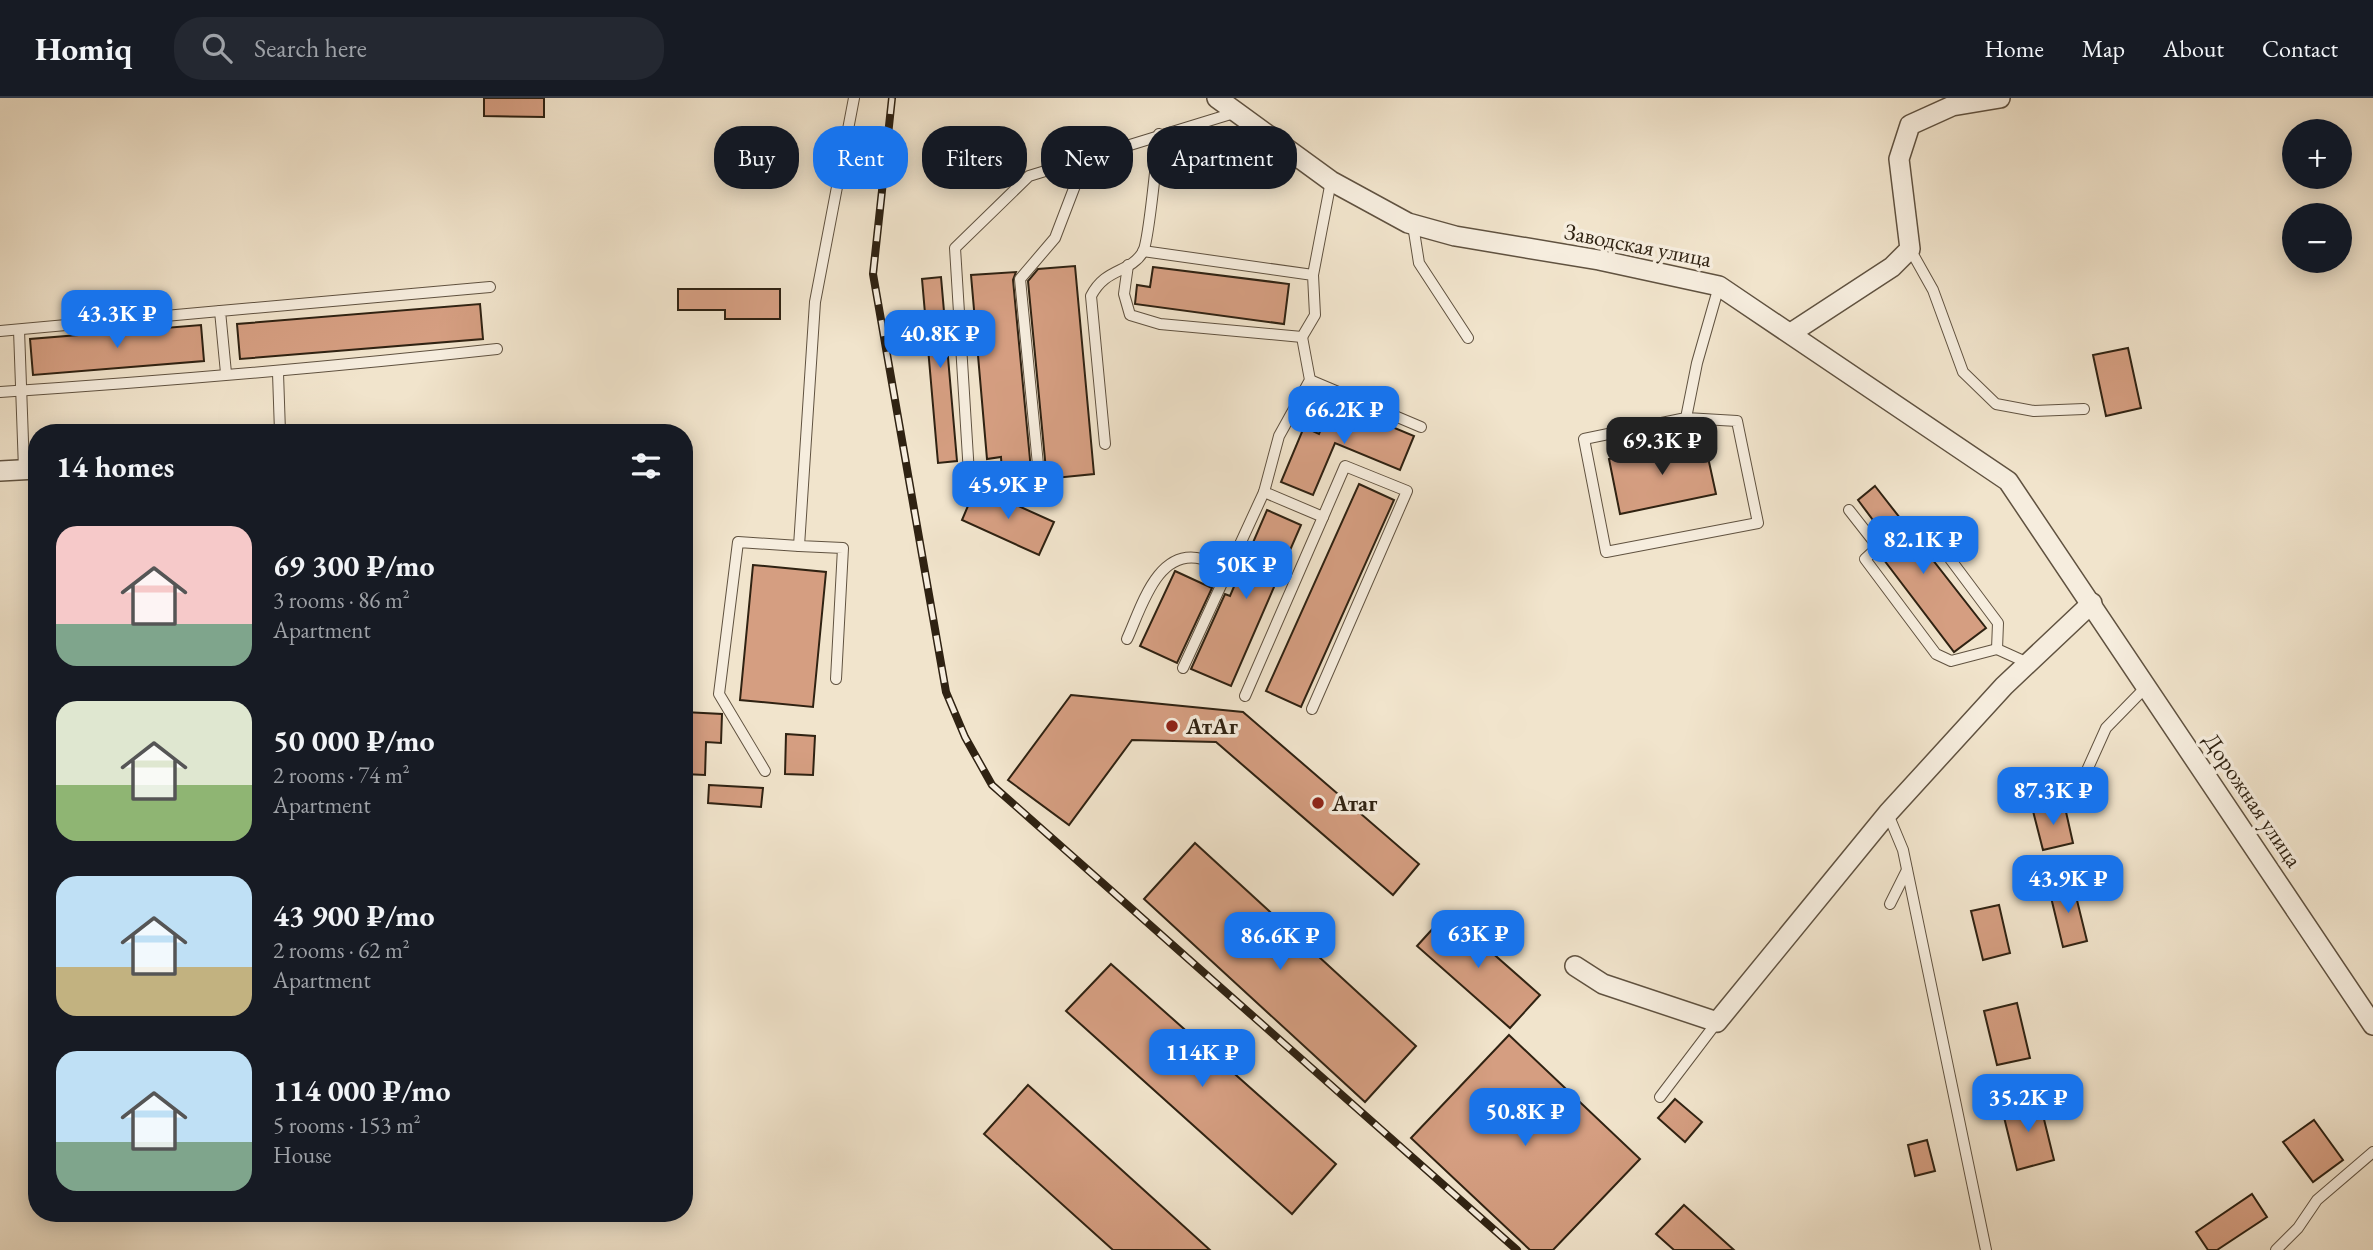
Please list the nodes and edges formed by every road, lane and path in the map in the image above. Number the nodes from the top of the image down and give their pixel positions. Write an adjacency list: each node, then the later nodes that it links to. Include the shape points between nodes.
1 (853, 98): 40 (lane, via 816,302)
2 (1217, 98): 4 (street, Заводская улица)
3 (2000, 98): 10 (street, via 1952,106 1910,125 1899,159)
4 (1234, 113): 5 (lane); 7 (street, Заводская улица)
5 (1188, 126)
6 (1086, 157): 6 (lane, via 1029,176 955,248 970,474 987,482 1014,484 1039,475 1020,279 1055,238)
7 (1331, 181): 9 (street, Заводская улица); 13 (lane)
8 (1151, 189): 11 (lane)
9 (1413, 225): 14 (street, Заводская улица); 21 (lane, via 1419,263)
10 (1910, 249): 19 (street, via 1892,267); 28 (lane, via 1933,290 1963,372 1996,404 2034,411)
11 (1143, 251): 12 (lane); 13 (lane)
12 (1128, 265): 20 (lane, via 1124,294 1130,315 1160,324); 32 (lane, via 1099,280 1091,296)
13 (1313, 275): 20 (lane, via 1315,315)
14 (1719, 286): 19 (street, Заводская улица); 29 (lane)
15 (490, 287): 16 (lane)
16 (220, 311): 17 (lane); 23 (lane)
17 (19, 330): 18 (lane); 26 (lane)
18 (0, 331)
19 (1791, 333): 42 (street, Заводская улица, via 2008,481)
20 (1302, 337): 25 (lane)
21 (1468, 338)
22 (497, 349): 24 (lane)
23 (226, 373): 24 (lane); 26 (lane)
24 (278, 373): 30 (lane)
25 (1310, 380): 31 (lane); 36 (lane, via 1279,436)
26 (22, 391): 27 (lane); 33 (lane)
27 (0, 392)
28 (2084, 409)
29 (1686, 418): 29 (lane, via 1584,439 1606,552 1758,523 1737,421)
30 (280, 424)
31 (1421, 427)
32 (1105, 444)
33 (28, 450)
34 (28, 469): 35 (street)
35 (0, 471)
36 (1264, 492): 38 (lane); 41 (lane)
37 (1849, 510): 44 (lane, via 1878,547 1864,559 1936,654 1951,661)
38 (1323, 517): 49 (lane); 50 (lane, via 1345,466 1407,491)
39 (1924, 524): 44 (lane, via 1998,622)
40 (799, 546): 47 (lane, via 843,548); 51 (lane, via 738,542 719,694)
41 (1226, 572): 43 (lane, via 1200,558 1176,561 1159,570); 46 (lane)
42 (2092, 603): 45 (street); 48 (street, Дорожная улица)
43 (1127, 639)
44 (1997, 649): 45 (lane)
45 (2028, 663): 53 (street)
46 (1183, 668)
47 (836, 679)
48 (2147, 685): 52 (lane, via 2106,727); 58 (street, Дорожная улица)
49 (1245, 696)
50 (1312, 709)
51 (765, 771)
52 (2076, 797)
53 (1888, 813): 54 (lane); 57 (street)
54 (1907, 870): 55 (lane); 61 (lane)
55 (1890, 904)
56 (1575, 966): 57 (street, via 1602,984)
57 (1717, 1022): 59 (lane)
58 (2373, 1025)
59 (1660, 1097)
60 (2373, 1152): 62 (lane, via 2317,1200)
61 (1986, 1250)
62 (2276, 1250)

